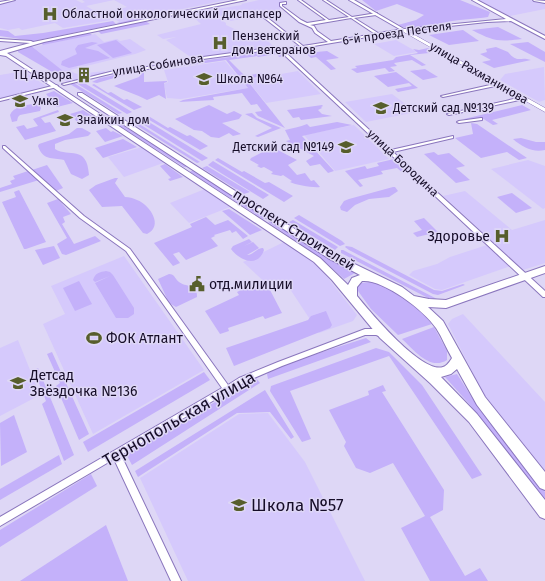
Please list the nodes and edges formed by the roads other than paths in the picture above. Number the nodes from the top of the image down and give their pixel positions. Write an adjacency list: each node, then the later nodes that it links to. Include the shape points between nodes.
1 (14, 0): 10 (street)
2 (244, 0): 24 (main road)
3 (298, 0): 18 (street)
4 (324, 0): 15 (street)
5 (351, 0): 13 (main road, улица Рахманинова)
6 (473, 0): 12 (main road)
7 (535, 0): 9 (main road)
8 (539, 0): 9 (main road)
9 (545, 2)
10 (0, 3)
11 (285, 3): 19 (street, via 280,4 300,21)
12 (493, 10): 16 (main road, via 492,17); 17 (main road)
13 (376, 14): 15 (street); 20 (main road, улица Рахманинова)
14 (264, 16): 27 (street)
15 (351, 18): 18 (street); 21 (street)
16 (487, 20): 17 (main road, 6-й проезд Пестеля); 20 (main road, 6-й проезд Пестеля)
17 (512, 20): 22 (main road)
18 (329, 21): 19 (street)
19 (308, 24): 26 (street)
20 (403, 30): 21 (street, 6-й проезд Пестеля); 32 (main road, улица Рахманинова)
21 (377, 34): 26 (street, 6-й проезд Пестеля)
22 (545, 38)
23 (2, 40): 25 (main road)
24 (43, 41): 25 (main road); 28 (main road)
25 (20, 42): 28 (main road, via 22,44)
26 (330, 42): 27 (street, 6-й проезд Пестеля)
27 (303, 47): 29 (street, 6-й проезд Пестеля)
28 (18, 49): 30 (main road); 31 (main road, проспект Строителей, via 16,53)
29 (282, 50): 31 (street, улица Собинова, via 276,48 203,58); 43 (street, улица Бородина)
30 (1, 53): 33 (main road, проспект Строителей)
31 (64, 84): 33 (main road); 44 (main road, проспект Строителей)
32 (500, 84): 34 (street); 35 (main road, улица Рахманинова)
33 (56, 86): 36 (street); 45 (main road, проспект Строителей)
34 (443, 96)
35 (523, 98): 37 (main road, улица Рахманинова); 38 (street)
36 (0, 100)
37 (545, 110)
38 (449, 114)
39 (481, 119): 40 (street)
40 (459, 122)
41 (452, 137): 43 (street)
42 (4, 147): 59 (street, via 82,217 128,250)
43 (390, 151): 47 (street, улица Бородина)
44 (193, 167): 45 (main road); 48 (main road, проспект Строителей, via 331,256)
45 (183, 171): 50 (main road, проспект Строителей, via 317,260)
46 (545, 269): 47 (main road)
47 (525, 276): 49 (street, улица Бородина); 52 (main road)
48 (381, 281): 50 (main road, via 369,277 359,278 352,285); 51 (main road, проспект Строителей)
49 (545, 295)
50 (352, 296): 53 (main road, проспект Строителей)
51 (412, 298): 52 (main road); 54 (main road, проспект Строителей)
52 (446, 304): 54 (main road, via 440,310)
53 (370, 320): 55 (street); 56 (main road, проспект Строителей)
54 (439, 324): 57 (main road, проспект Строителей)
55 (365, 332): 56 (street, Тернопольская улица); 59 (street, Тернопольская улица, via 266,370)
56 (384, 335): 58 (main road, проспект Строителей)
57 (457, 359): 58 (main road, via 446,372 432,371); 61 (main road, проспект Строителей, via 481,401)
58 (420, 366): 62 (main road, проспект Строителей, via 473,418)
59 (227, 389): 60 (street, Тернопольская улица)
60 (116, 454): 63 (street, Тернопольская улица); 64 (street)
61 (545, 483)
62 (545, 512)
63 (0, 522)
64 (176, 581)

